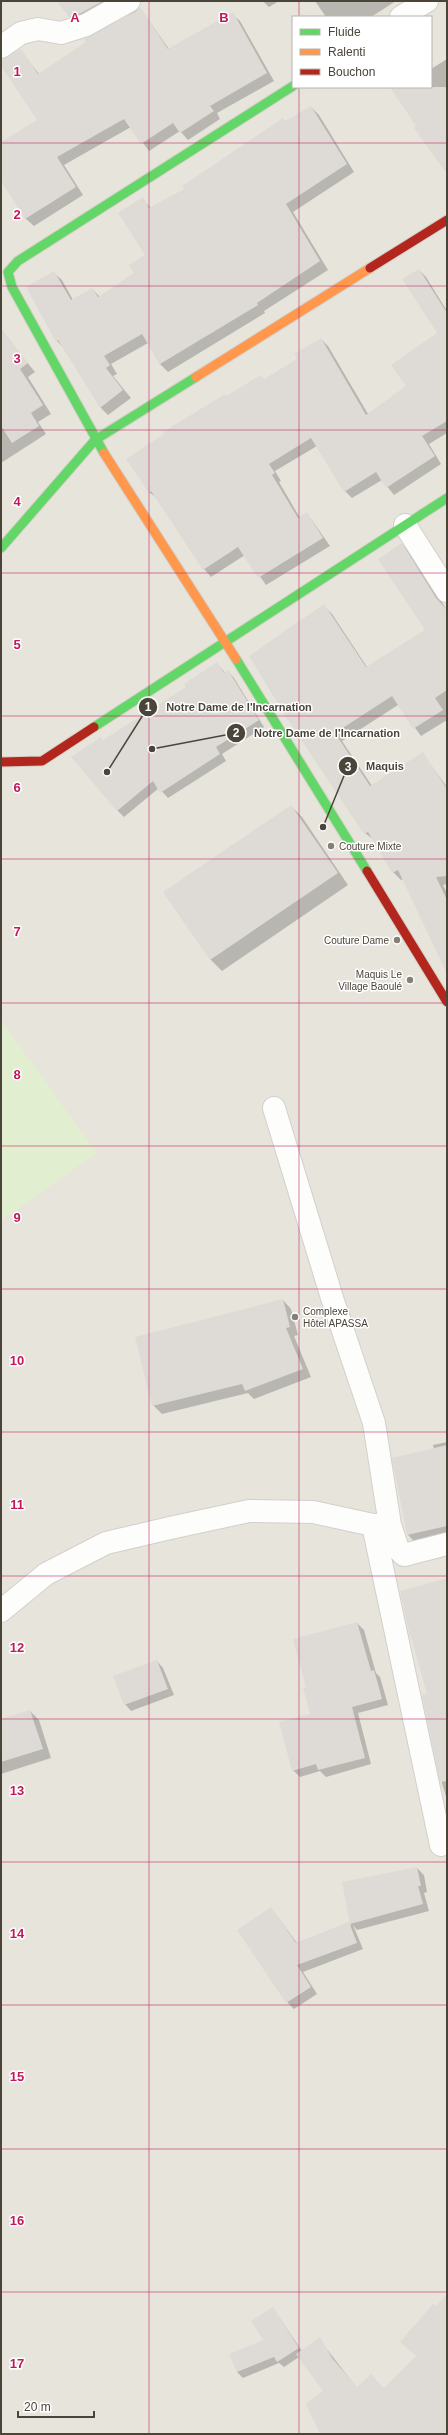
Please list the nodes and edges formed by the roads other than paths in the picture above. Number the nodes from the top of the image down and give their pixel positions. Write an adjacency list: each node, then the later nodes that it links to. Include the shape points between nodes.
1 (129, 1): 4 (street, via 86,25 61,33 38,29 26,32)
2 (427, 1): 3 (street)
3 (404, 16)
4 (1, 47)
5 (292, 87): 7 (street, via 18,261 8,272 12,287)
6 (447, 220): 7 (street)
7 (95, 440): 10 (street); 12 (street)
8 (447, 498): 9 (street)
9 (405, 525): 11 (street); 12 (street)
10 (1, 548)
11 (447, 590)
12 (226, 643): 13 (street, via 42,761); 14 (street)
13 (1, 762)
14 (447, 1002)
15 (274, 1108): 16 (street, via 333,1301 374,1423)
16 (382, 1525): 17 (street, via 404,1555); 18 (street, via 313,1512 249,1511 106,1543 46,1574); 19 (street)
17 (447, 1544)
18 (1, 1611)
19 (441, 1845)

